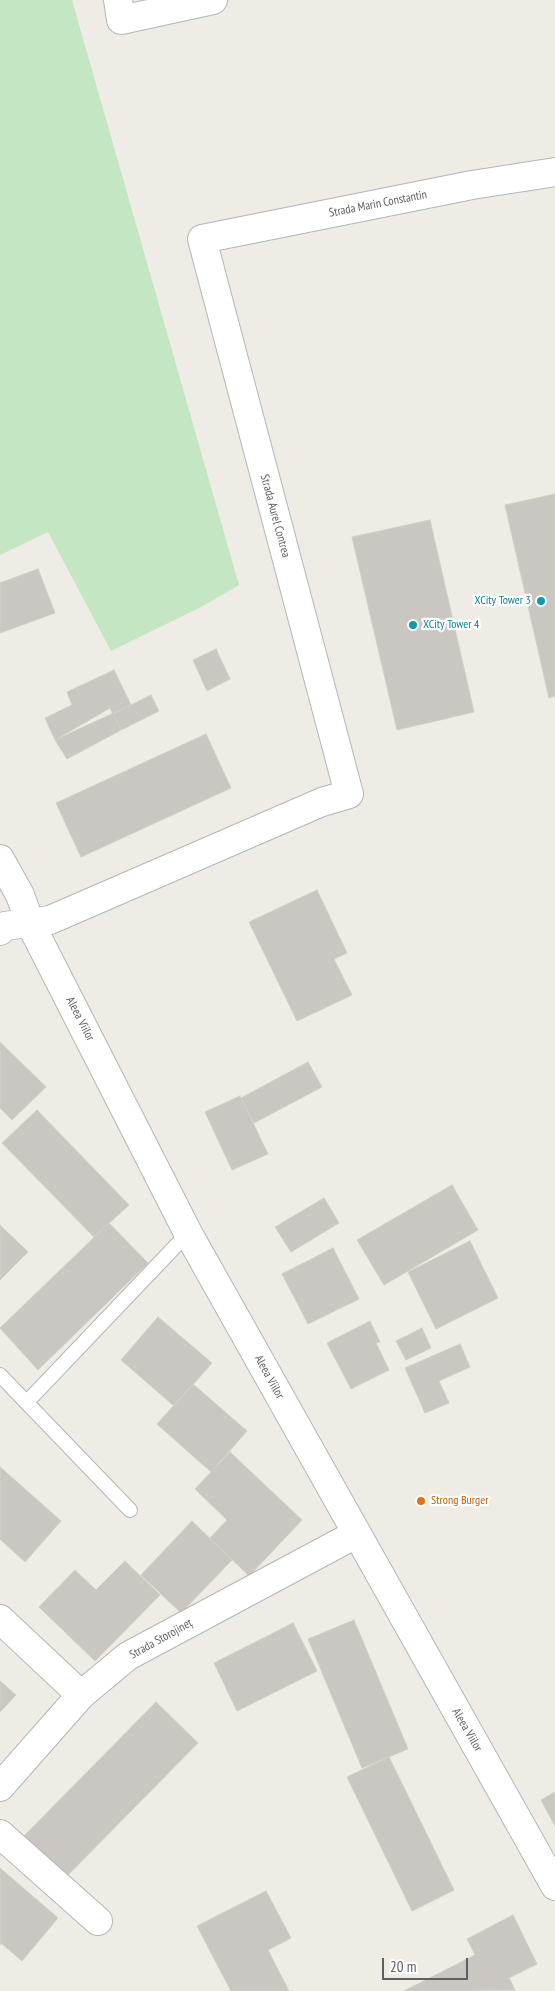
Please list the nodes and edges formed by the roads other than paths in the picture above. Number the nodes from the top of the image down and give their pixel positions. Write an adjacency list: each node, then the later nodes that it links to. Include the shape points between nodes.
1 (213, 0): 2 (street)
2 (120, 10)
3 (555, 172): 4 (street, Strada Marin Constantin, via 472,185)
4 (202, 239): 6 (street, Strada Aurel Contrea, via 349,794 322,802 50,920)
5 (0, 859): 6 (street, Aleea Viilor, via 20,895)
6 (30, 923): 7 (street, via 5,926); 8 (street, Aleea Viilor)
7 (0, 931)
8 (188, 1233): 10 (lane); 12 (street, Aleea Viilor)
9 (0, 1375): 10 (lane)
10 (27, 1402): 11 (lane)
11 (130, 1510)
12 (356, 1534): 14 (street, Strada Storojineț, via 128,1656); 17 (street, Aleea Viilor)
13 (0, 1619): 14 (street)
14 (82, 1695): 15 (street, Strada Storojineț)
15 (0, 1787)
16 (0, 1834): 18 (street)
17 (555, 1886)
18 (98, 1921)

